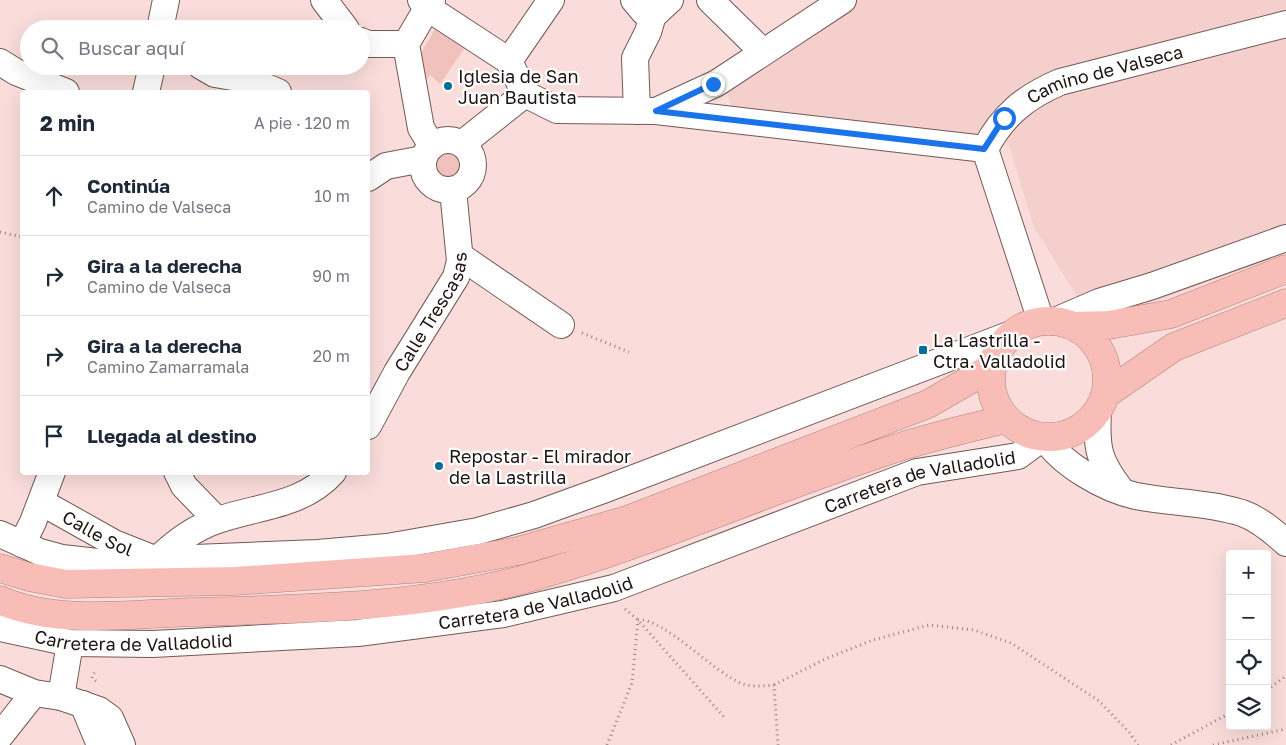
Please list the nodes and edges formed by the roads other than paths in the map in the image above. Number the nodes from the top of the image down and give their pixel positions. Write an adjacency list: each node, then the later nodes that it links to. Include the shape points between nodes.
1 (166, 0): 8 (street)
2 (324, 0): 9 (street)
3 (551, 0): 14 (street)
4 (710, 0): 13 (street)
5 (843, 0): 13 (street)
6 (427, 3): 12 (street); 14 (street)
7 (652, 5): 24 (street, via 648,32 635,58)
8 (162, 20)
9 (339, 20)
10 (1286, 24): 26 (street, Camino de Valseca, via 1060,82 1004,118)
11 (370, 44): 12 (street)
12 (406, 44): 27 (street)
13 (763, 52): 24 (street, via 717,83)
14 (509, 61): 23 (street)
15 (0, 62): 16 (street)
16 (20, 74)
17 (24, 75): 20 (street)
18 (150, 75): 21 (street)
19 (208, 77): 22 (street, via 250,80)
20 (61, 90)
21 (146, 90)
22 (273, 90)
23 (526, 94): 24 (street, via 557,110); 25 (street)
24 (647, 111): 26 (street)
25 (462, 144): 27 (street, via 447,140); 29 (street, via 468,150 473,166 467,181)
26 (984, 149): 34 (street, via 1019,255)
27 (428, 153): 28 (street); 29 (street, via 425,175 444,190)
28 (370, 172)
29 (453, 190): 31 (street, Calle Trescasas)
30 (1286, 238): 34 (street, via 1098,302)
31 (460, 256): 35 (street); 40 (street, Calle Trescasas, via 451,287 397,372)
32 (1286, 269): 34 (highway, via 1171,314 1118,324)
33 (1286, 303): 38 (highway, via 1174,347)
34 (1056, 323): 36 (highway, via 1027,326); 38 (highway, via 1087,334 1101,354 1108,377)
35 (560, 325)
36 (1014, 333): 37 (highway, via 999,349); 50 (street, via 534,515 478,531 387,547)
37 (992, 367): 39 (highway, via 993,395); 51 (highway, via 928,404 627,520 518,551 425,568 236,581 66,584)
38 (1102, 402): 41 (highway, via 1078,430 1057,437); 45 (street, via 1097,439 1102,463)
39 (1006, 419): 41 (highway, via 1023,432); 52 (highway, Carretera de Valladolid, via 903,446 614,552 530,578 454,594 355,605 77,615 15,607)
40 (370, 422)
41 (1044, 437): 45 (street, via 1055,452 1075,468); 54 (street, Carretera de Valladolid, via 1018,456 917,472 614,588 502,614 358,633 153,644)
42 (51, 475): 46 (street, Calle Sol)
43 (327, 475): 47 (street, via 307,494)
44 (185, 477): 47 (street)
45 (1120, 490): 49 (street, via 1135,496 1195,503 1242,514 1266,526)
46 (42, 502): 48 (street, Calle Sol); 50 (street, Calle Sol, via 114,543)
47 (217, 520): 50 (street, via 176,541)
48 (11, 539): 50 (street, via 62,558 97,562)
49 (1286, 543)
50 (157, 560)
51 (0, 568)
52 (0, 600)
53 (0, 628): 54 (street, Carretera de Valladolid)
54 (70, 643): 57 (street)
55 (0, 679): 56 (street)
56 (34, 693): 57 (street); 58 (street)
57 (72, 700): 59 (street); 60 (street, via 99,710 110,718)
58 (0, 736)
59 (100, 745)
60 (122, 745)

